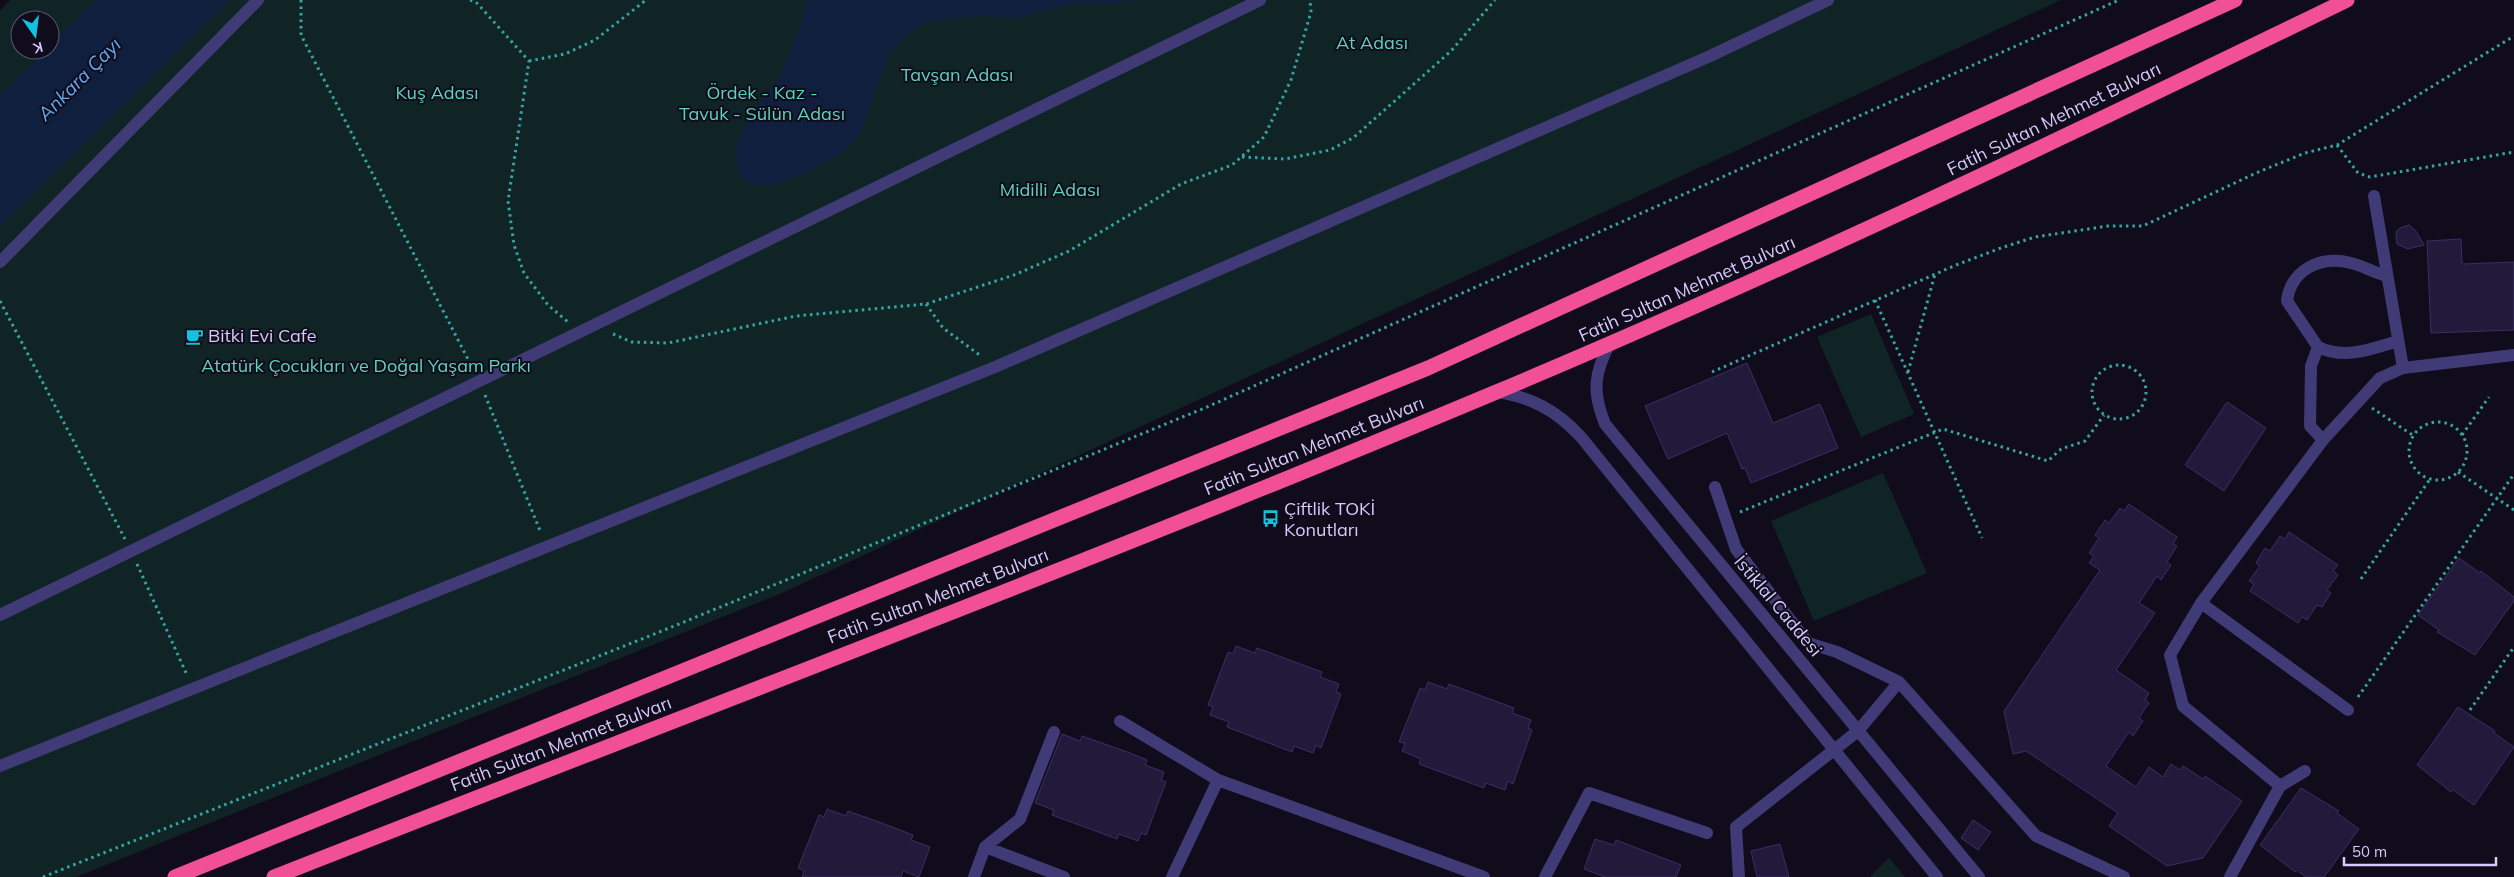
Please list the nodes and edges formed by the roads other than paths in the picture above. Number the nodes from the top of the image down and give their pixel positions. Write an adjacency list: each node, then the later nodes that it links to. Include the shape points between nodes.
1 (258, 0): 7 (street)
2 (1260, 0): 18 (street)
3 (1828, 0): 25 (street, via 1708,57 995,367)
4 (2235, 0): 31 (highway, Fatih Sultan Mehmet Bulvarı, via 1428,368)
5 (2347, 0): 10 (highway, Fatih Sultan Mehmet Bulvarı, via 1852,237)
6 (2374, 196): 8 (street)
7 (0, 262)
8 (2387, 276): 9 (street); 11 (street, via 2337,261 2314,264 2296,276 2287,301)
9 (2398, 342): 11 (street, via 2345,354); 13 (street)
10 (1610, 343): 14 (highway, Fatih Sultan Mehmet Bulvarı); 22 (street, İstiklal Caddesi, via 1598,370 1596,389 1598,407 1605,424)
11 (2318, 347): 15 (street, via 2311,366 2310,426)
12 (2514, 355): 13 (street)
13 (2403, 368): 15 (street, via 2380,378)
14 (1497, 392): 24 (street, via 1534,401 1564,419); 32 (highway, Fatih Sultan Mehmet Bulvarı, via 1257,491)
15 (2322, 440): 17 (street)
16 (1714, 487): 19 (street, via 1736,549 1808,643 1837,652)
17 (2201, 603): 20 (street); 28 (street, via 2170,655 2183,706)
18 (0, 615)
19 (1899, 682): 22 (street); 41 (street, via 2036,836)
20 (2348, 710)
21 (1120, 721): 27 (street)
22 (1858, 731): 24 (street); 40 (street, İstiklal Caddesi)
23 (1054, 732): 30 (street, via 1020,820)
24 (1833, 748): 38 (street, via 1736,828); 39 (street)
25 (0, 766)
26 (2305, 771): 28 (street)
27 (1218, 780): 35 (street); 36 (street)
28 (2280, 786): 42 (street)
29 (1707, 834): 37 (street, via 1590,793)
30 (985, 848): 33 (street); 34 (street)
31 (175, 877)
32 (274, 877)
33 (974, 877)
34 (1064, 877)
35 (1172, 877)
36 (1484, 877)
37 (1545, 877)
38 (1739, 877)
39 (1937, 877)
40 (1979, 877)
41 (2124, 877)
42 (2230, 877)

